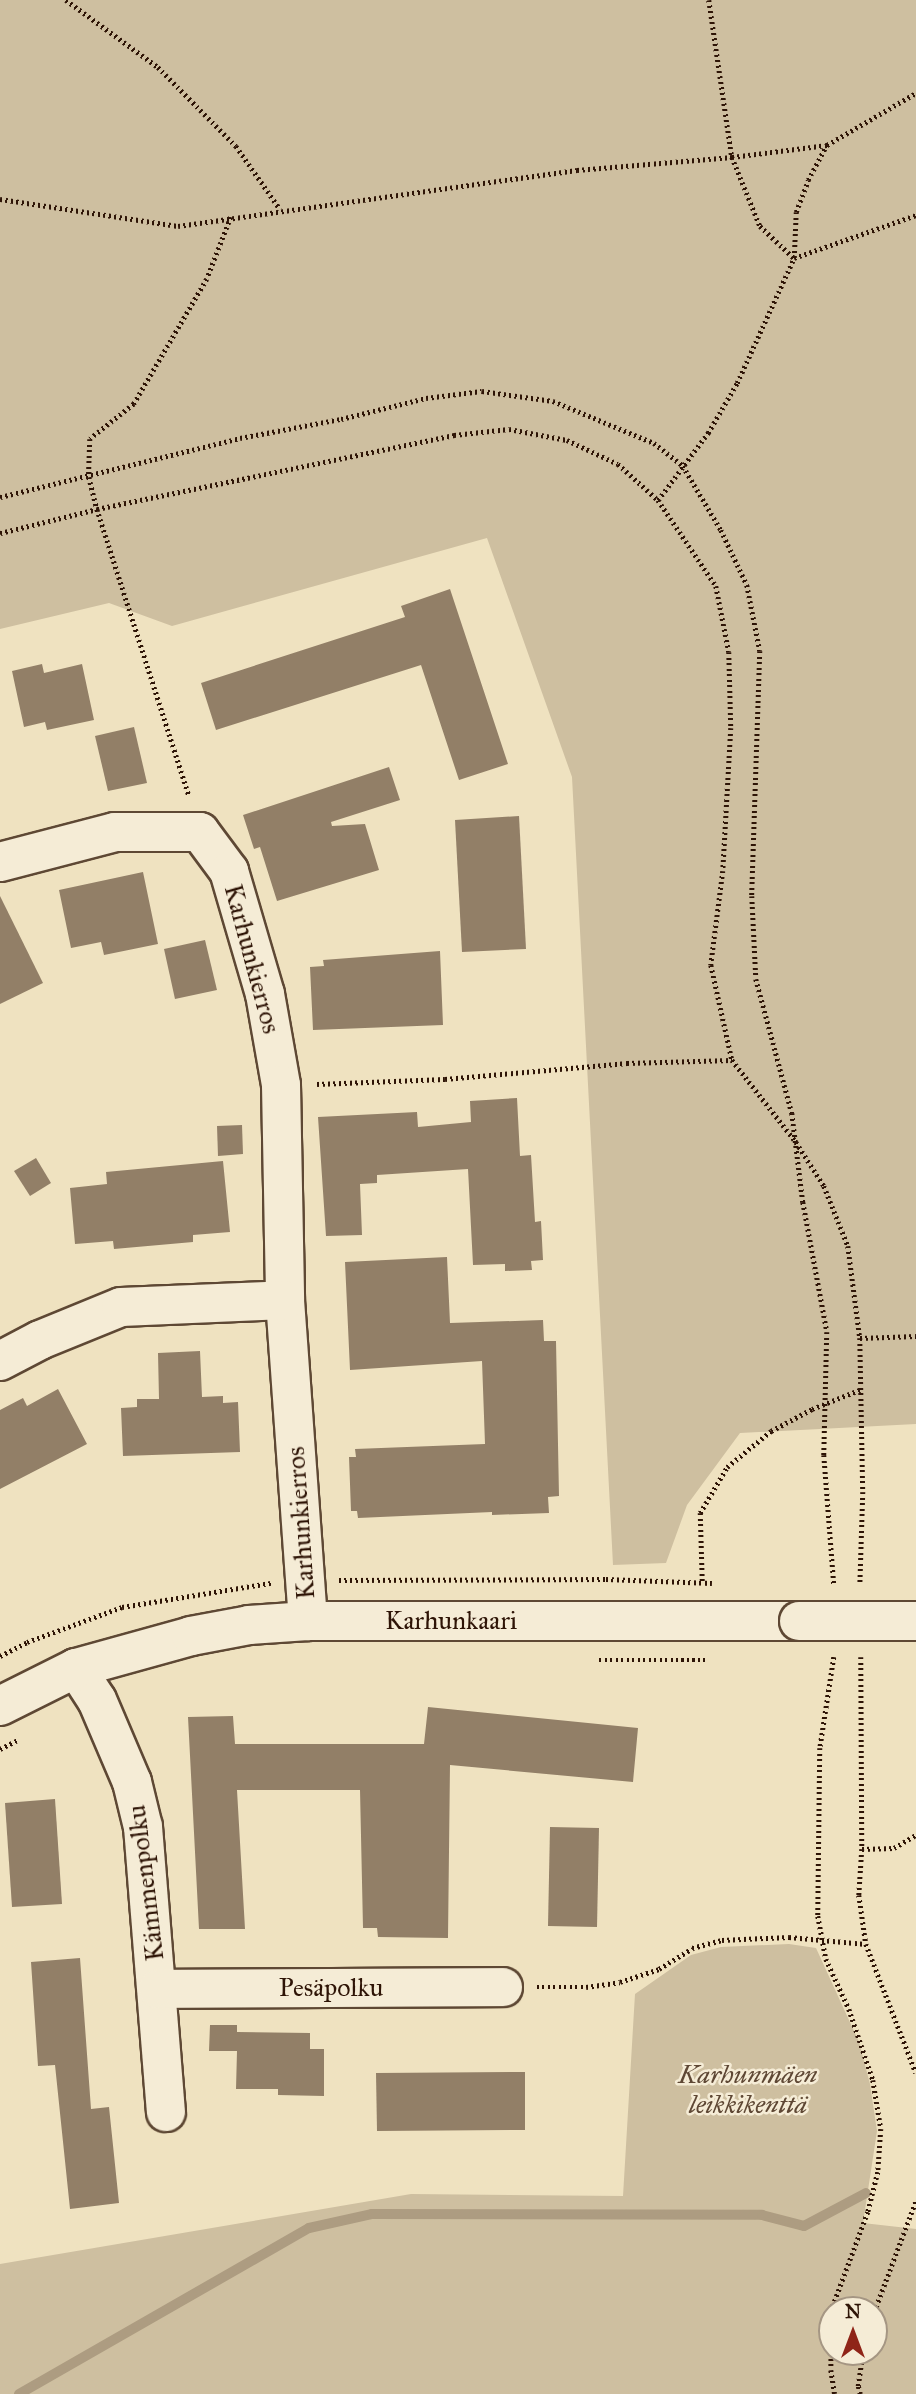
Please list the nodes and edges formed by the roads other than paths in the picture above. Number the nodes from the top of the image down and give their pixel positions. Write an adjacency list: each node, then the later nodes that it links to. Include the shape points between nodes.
1 (0, 862): 2 (street, Karhunkierros, via 115,832 200,832 229,871 265,994 281,1085)
2 (285, 1300): 3 (street, via 121,1307); 4 (street, Karhunkierros)
3 (0, 1361)
4 (308, 1621): 5 (street, Karhunkaari, bridge); 6 (street, Karhunkaari, via 249,1625 191,1636)
5 (916, 1621)
6 (76, 1668): 7 (street, Karhunkaari); 9 (street, Kämmenpolku, via 97,1700 132,1782 143,1827)
7 (0, 1706)
8 (503, 1987): 9 (street, Pesäpolku)
9 (158, 1989): 10 (street, Kämmenpolku)
10 (166, 2112)

